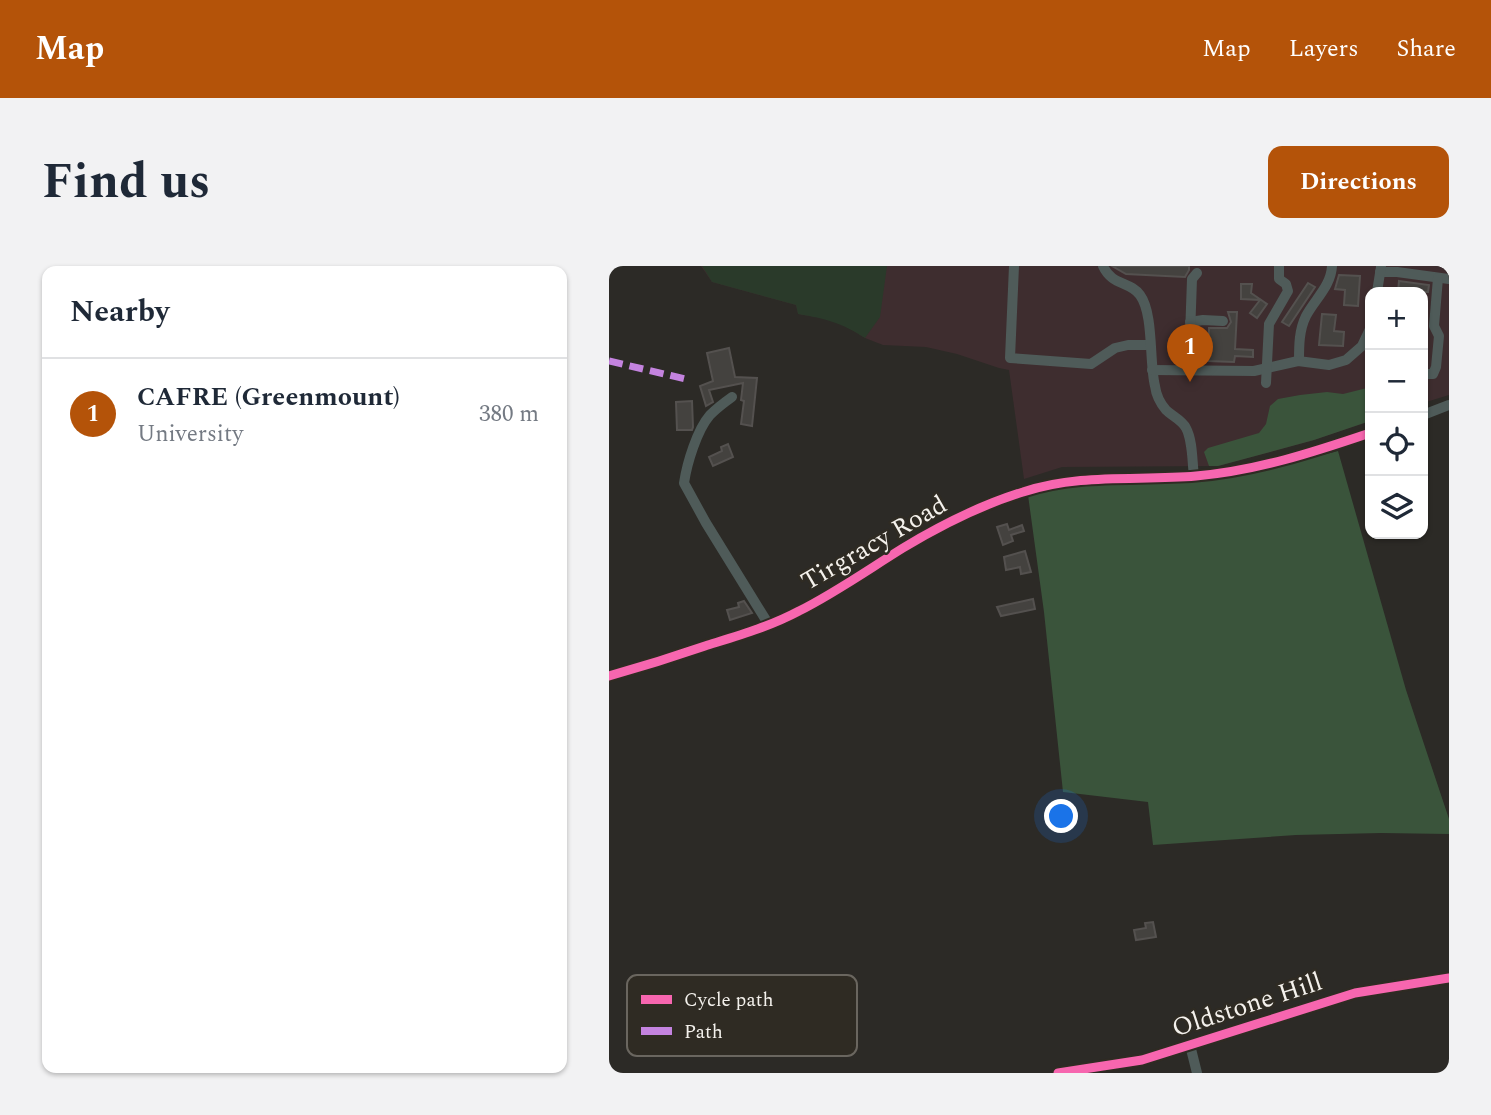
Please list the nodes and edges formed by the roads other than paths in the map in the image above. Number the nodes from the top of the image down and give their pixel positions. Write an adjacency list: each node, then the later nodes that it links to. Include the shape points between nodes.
1 (1014, 266): 12 (street, via 1010,358 1091,364 1115,348)
2 (1103, 266): 12 (street, via 1106,273 1141,296)
3 (1279, 266): 14 (street, via 1279,279 1288,292 1269,324)
4 (1332, 266): 13 (street, via 1329,281 1304,322)
5 (1381, 269): 7 (street); 8 (street)
6 (1197, 273): 10 (street, via 1192,279)
7 (1443, 278): 17 (street, via 1434,326 1439,337 1436,367)
8 (1378, 287)
9 (1223, 321): 10 (street)
10 (1190, 322): 16 (street)
11 (1365, 339): 13 (street, via 1339,363)
12 (1150, 345): 15 (street)
13 (1300, 361): 14 (street)
14 (1268, 368): 16 (street); 18 (street)
15 (1152, 370): 16 (street); 23 (street, via 1158,397 1187,429)
16 (1196, 370)
17 (1428, 374)
18 (1266, 383)
19 (732, 397): 24 (street, via 703,425 684,483)
20 (1449, 405): 21 (street)
21 (1428, 413)
22 (1365, 435): 23 (street, Tirgracy Road, via 1308,454)
23 (1194, 476): 24 (street, Tirgracy Road, via 1039,486 971,511)
24 (769, 625): 25 (street, Tirgracy Road)
25 (609, 676)
26 (1449, 978): 27 (street, Oldstone Hill, via 1355,993)
27 (1190, 1045): 28 (street, Oldstone Hill, via 1142,1060); 29 (street)
28 (1058, 1073)
29 (1197, 1073)

